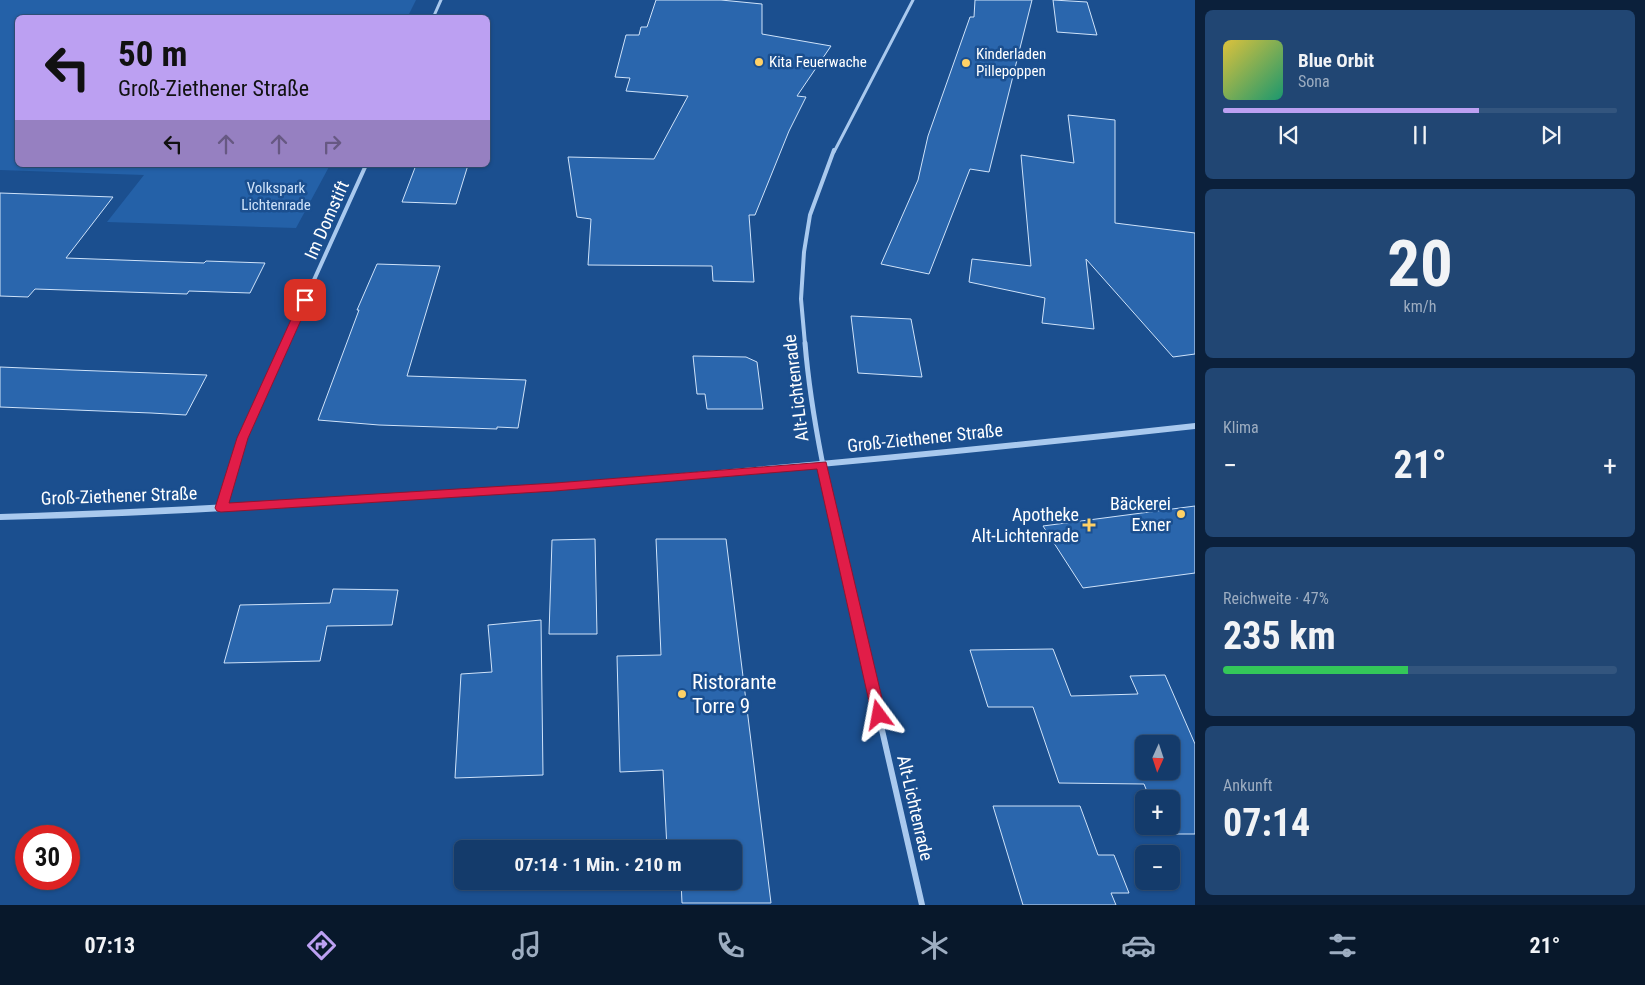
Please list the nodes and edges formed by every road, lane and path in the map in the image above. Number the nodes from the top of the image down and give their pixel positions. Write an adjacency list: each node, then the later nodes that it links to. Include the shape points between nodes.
1 (441, 0): 3 (street)
2 (913, 0): 6 (street, Alt-Lichtenrade, via 832,155 810,215 801,299 809,393)
3 (434, 15)
4 (365, 167): 7 (street, Im Domstift, via 243,438)
5 (1195, 426): 6 (street, Groß-Ziethener Straße)
6 (822, 465): 7 (street, Groß-Ziethener Straße, via 555,487); 9 (street, Alt-Lichtenrade)
7 (221, 508): 8 (street, Groß-Ziethener Straße)
8 (0, 517)
9 (922, 905)

